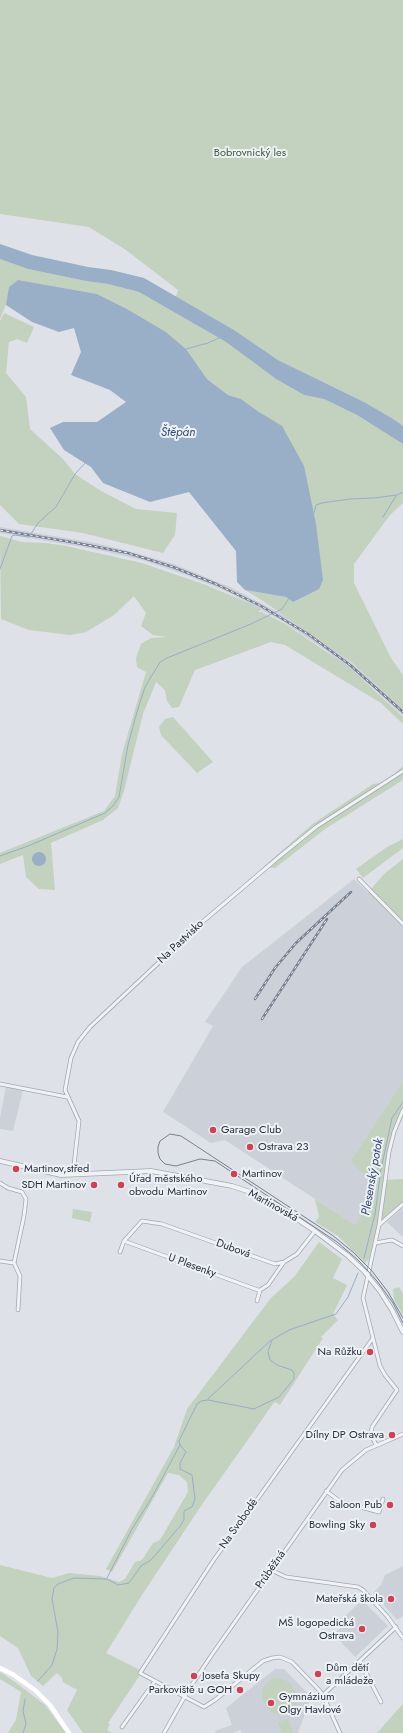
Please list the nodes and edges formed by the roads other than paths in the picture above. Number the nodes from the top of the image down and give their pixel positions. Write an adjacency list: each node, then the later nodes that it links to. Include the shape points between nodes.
1 (403, 771): 5 (street, Na Pastvisko, via 316,827 279,857 200,924 90,1028 78,1042 71,1058 65,1090)
2 (359, 879): 3 (street)
3 (403, 924)
4 (0, 1084): 5 (street)
5 (67, 1097): 8 (street, Na Pastvisko, via 79,1121)
6 (403, 1110): 11 (street, via 389,1152)
7 (0, 1161): 8 (street, Martinovská, via 54,1174)
8 (73, 1174): 12 (street, Martinovská, via 147,1171 232,1186 269,1202)
9 (0, 1183): 19 (street, via 26,1196)
10 (403, 1204): 11 (street)
11 (378, 1225): 14 (street)
12 (315, 1231): 18 (street, via 297,1254); 20 (street, Martinovská, via 347,1255)
13 (124, 1241): 16 (street); 18 (street, Dubová, via 142,1221 157,1223 271,1263); 21 (street, U Plesenky)
14 (375, 1243): 15 (street, via 392,1240); 20 (street)
15 (403, 1246)
16 (120, 1252)
17 (0, 1261): 19 (street)
18 (284, 1262): 21 (street, via 268,1285)
19 (14, 1263): 23 (street, via 20,1276)
20 (367, 1275): 24 (street, Martinovská, via 384,1297); 25 (street, via 363,1298)
21 (260, 1290): 22 (street)
22 (257, 1302)
23 (18, 1310)
24 (403, 1332)
25 (373, 1338): 27 (street, via 380,1366 397,1390 372,1427 371,1434); 35 (street, Na Svobodě, via 213,1561 140,1673)
26 (403, 1434): 27 (street, Průběžná)
27 (376, 1445): 28 (street, Průběžná, via 350,1462)
28 (326, 1492): 29 (street, via 341,1502 379,1512); 30 (street, Průběžná)
29 (383, 1499)
30 (271, 1570): 31 (street, via 286,1577 358,1587); 37 (street, Průběžná)
31 (396, 1627): 32 (street); 33 (street)
32 (403, 1638)
33 (360, 1661): 36 (street); 38 (street)
34 (0, 1668): 40 (main road, via 36,1691)
35 (155, 1681): 37 (street, Na Svobodě); 39 (street)
36 (322, 1695): 37 (street, Na Svobodě, via 292,1662 280,1657 263,1661 204,1707); 42 (street)
37 (184, 1697): 41 (street, Průběžná)
38 (381, 1702)
39 (122, 1727)
40 (69, 1733)
41 (164, 1733)
42 (340, 1733)

